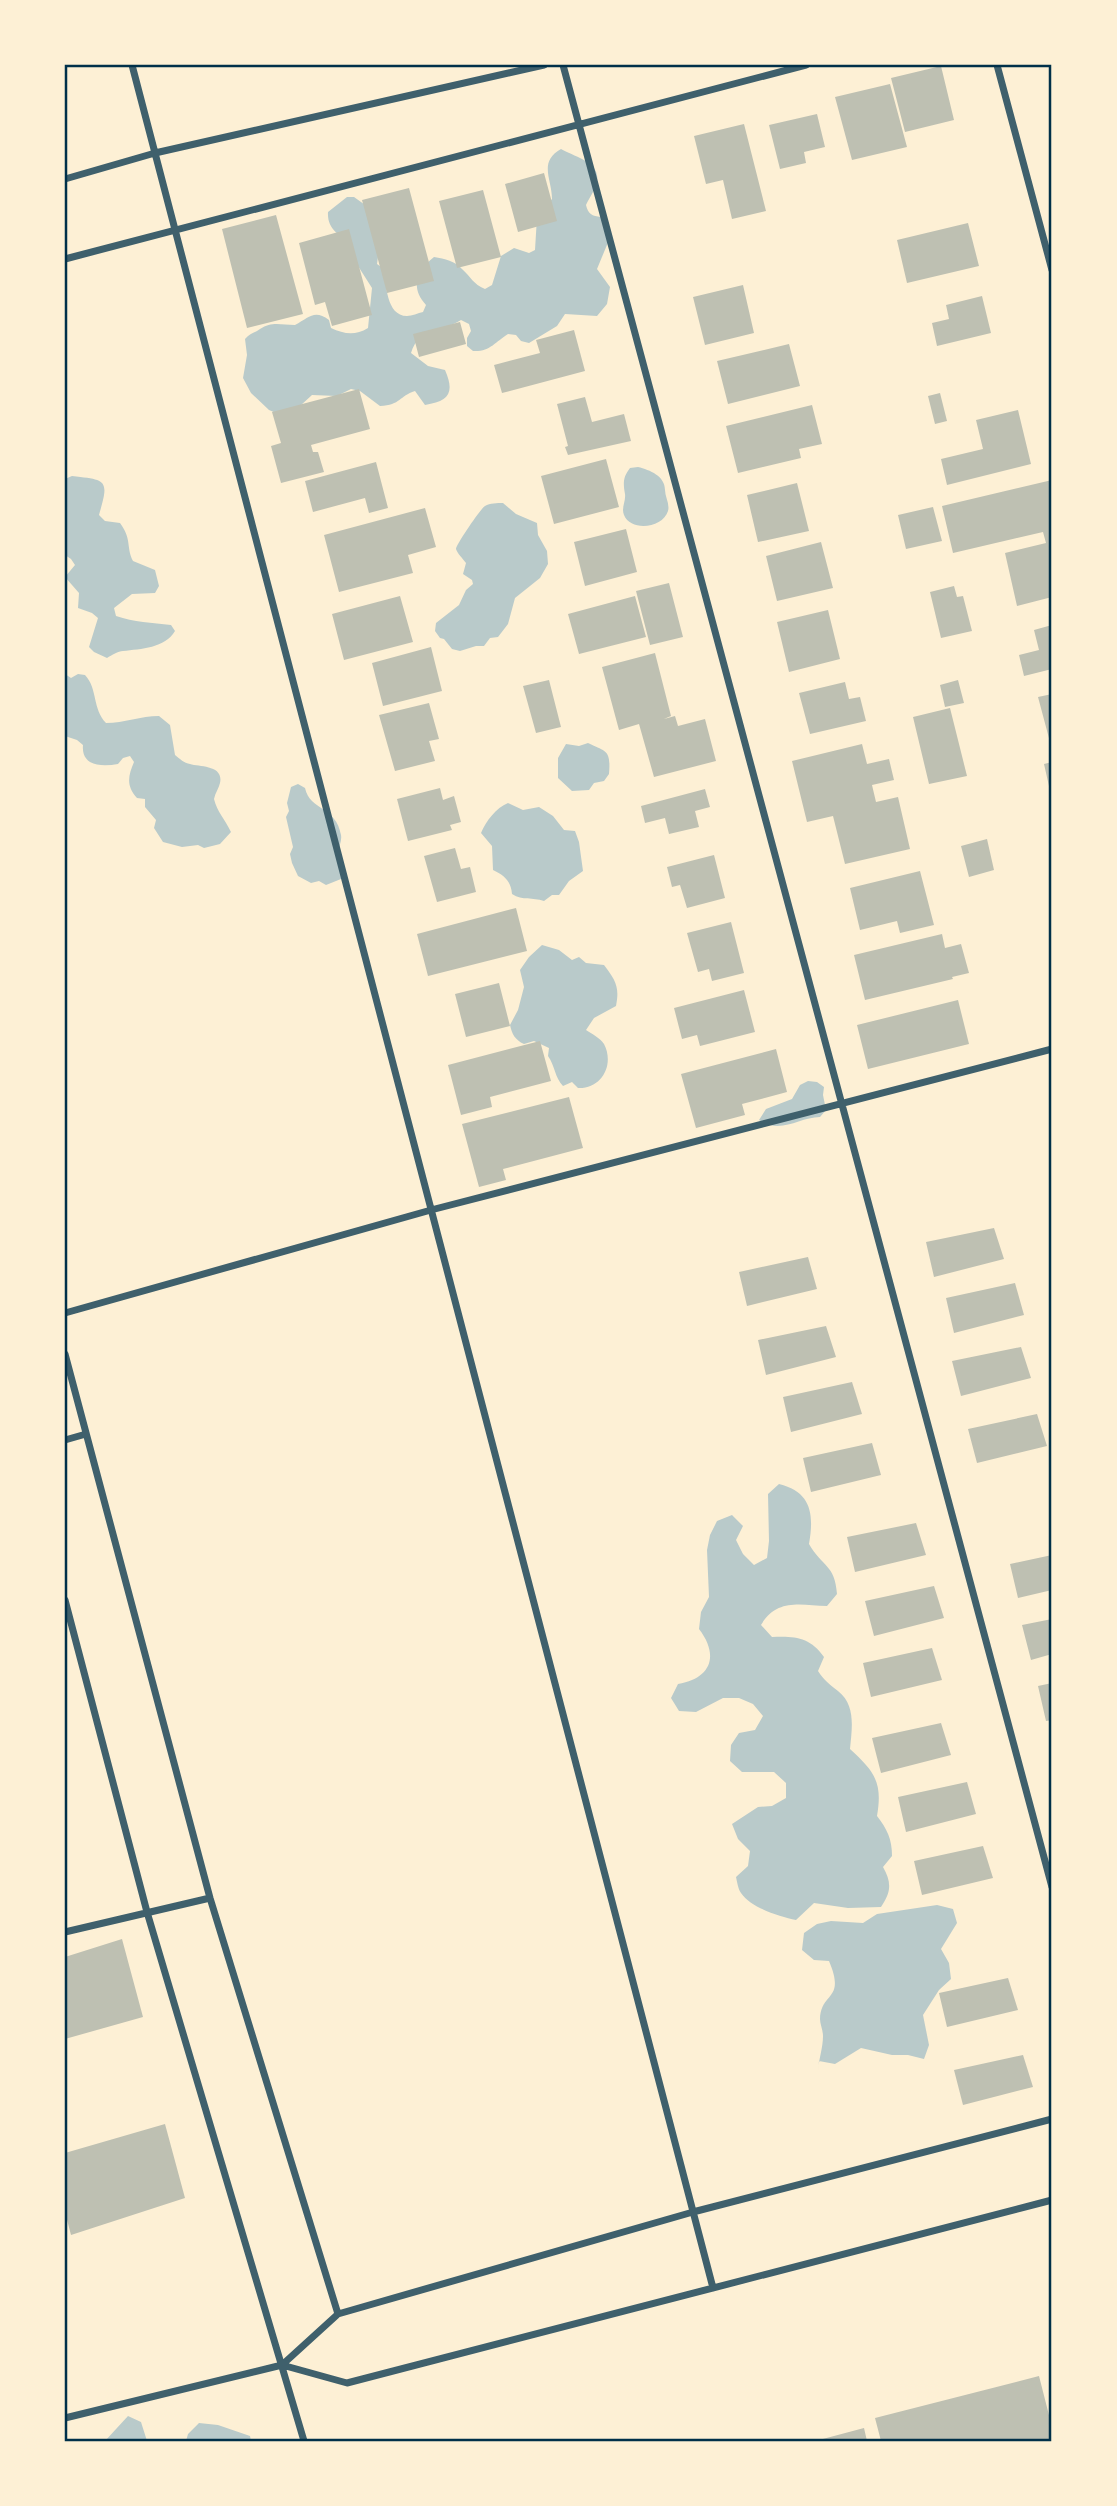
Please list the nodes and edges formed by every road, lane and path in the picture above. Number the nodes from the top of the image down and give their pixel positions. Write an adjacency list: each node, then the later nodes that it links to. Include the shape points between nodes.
1 (132, 65): 7 (street)
2 (544, 65): 7 (street)
3 (563, 65): 6 (street)
4 (806, 65): 6 (street)
5 (997, 65): 11 (street)
6 (579, 124): 9 (street); 13 (street)
7 (155, 153): 8 (street); 9 (street)
8 (65, 179)
9 (176, 230): 10 (street); 14 (street)
10 (65, 259)
11 (1052, 270)
12 (1052, 1049): 13 (street)
13 (842, 1104): 14 (street); 20 (street)
14 (432, 1210): 15 (street); 26 (street)
15 (65, 1313)
16 (65, 1354): 17 (street)
17 (86, 1434): 18 (street); 21 (street)
18 (65, 1440)
19 (65, 1600): 22 (street)
20 (1052, 1886)
21 (210, 1898): 22 (street); 28 (street)
22 (147, 1912): 23 (street); 29 (street)
23 (65, 1932)
24 (1052, 2119): 26 (street)
25 (1052, 2200): 27 (street)
26 (693, 2213): 27 (street); 28 (street)
27 (713, 2288): 29 (street, via 347,2383)
28 (338, 2314): 29 (street)
29 (282, 2365): 30 (street); 31 (street)
30 (65, 2418)
31 (304, 2441)

